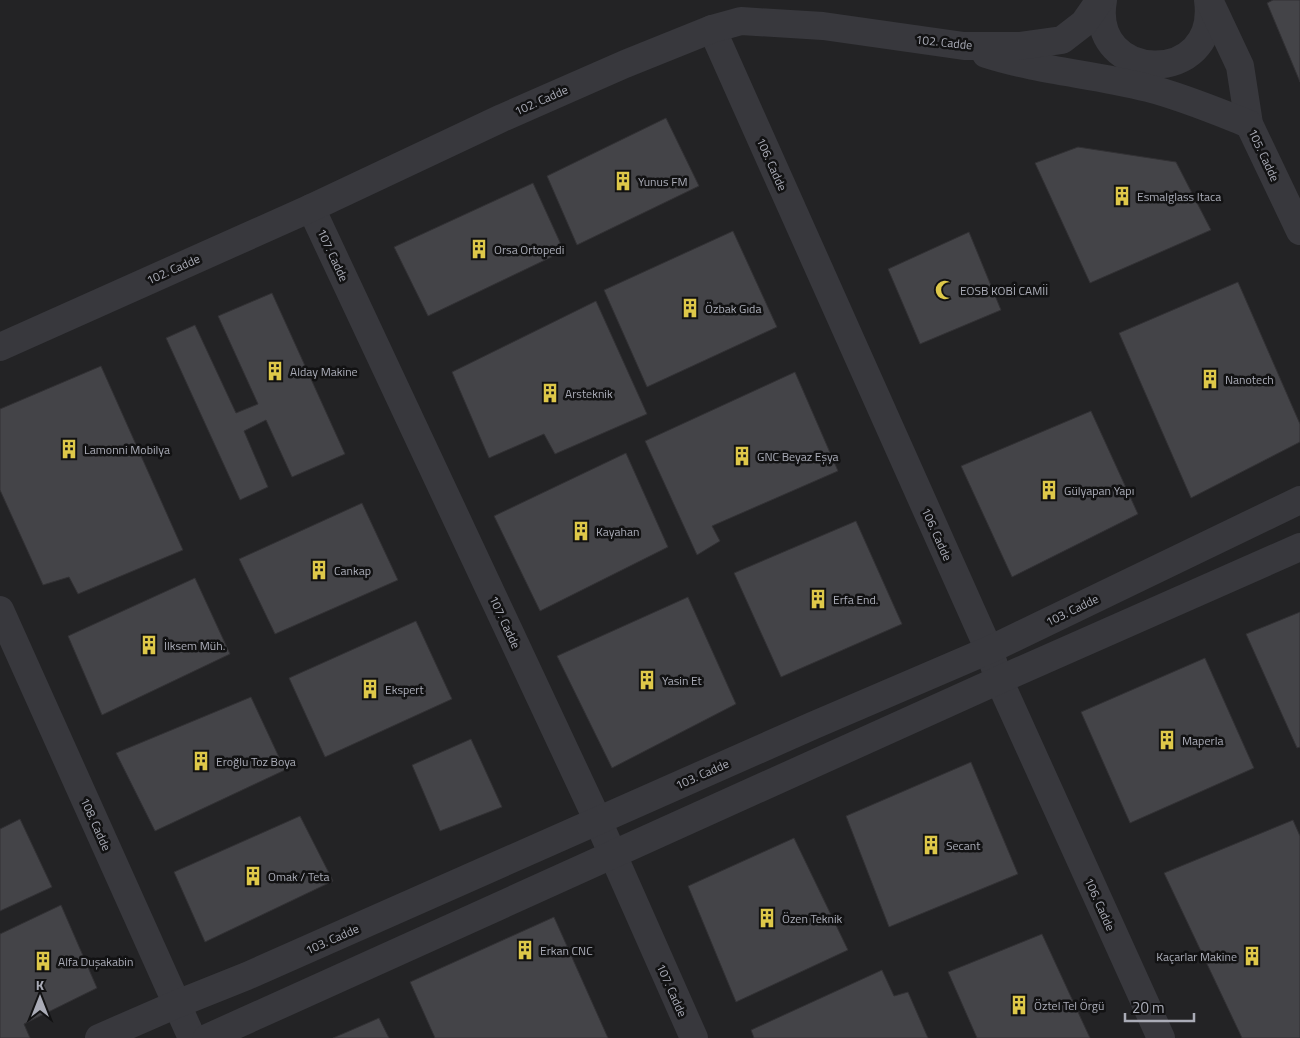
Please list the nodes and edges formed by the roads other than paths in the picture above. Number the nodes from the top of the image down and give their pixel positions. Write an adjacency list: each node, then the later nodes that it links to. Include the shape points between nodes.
1 (1102, 0): 4 (street, 102. Cadde, via 1084,23 1062,40 1019,46); 5 (street, via 1104,29 1113,46)
2 (1208, 0): 5 (street, via 1210,13 1206,32 1196,48); 6 (street, via 1240,66)
3 (712, 29): 4 (street, 102. Cadde, via 742,21 822,26); 7 (street, 102. Cadde, via 502,118); 13 (street, 106. Cadde)
4 (964, 46): 5 (street, via 1017,64)
5 (1145, 76): 6 (street, 105. Cadde, via 1184,98)
6 (1249, 124): 8 (street, 105. Cadde)
7 (311, 208): 9 (street, 102. Cadde); 15 (street, 107. Cadde)
8 (1300, 231)
9 (0, 347)
10 (1300, 500): 13 (street, 103. Cadde)
11 (1300, 547): 14 (street)
12 (0, 610): 17 (street, 108. Cadde)
13 (989, 650): 14 (street, 106. Cadde); 15 (street, 103. Cadde)
14 (999, 680): 16 (street); 22 (street, 106. Cadde)
15 (598, 821): 16 (street, 107. Cadde); 17 (street, 103. Cadde)
16 (613, 856): 20 (street); 21 (street, 107. Cadde)
17 (177, 1004): 18 (street, 103. Cadde); 19 (street, 108. Cadde)
18 (99, 1038)
19 (192, 1038)
20 (208, 1038)
21 (694, 1038)
22 (1161, 1038)

